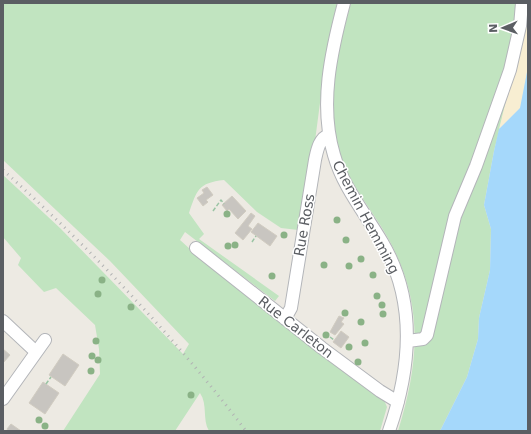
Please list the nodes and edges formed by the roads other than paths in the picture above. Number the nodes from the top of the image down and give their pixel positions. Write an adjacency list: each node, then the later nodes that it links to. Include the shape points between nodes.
1 (344, 3): 3 (street, Chemin Hemming, via 330,73 327,106)
2 (522, 3): 8 (street, via 520,26 510,70 476,166 455,216 427,335 423,339)
3 (329, 135): 5 (street, Rue Ross, via 323,138 315,160 291,308); 8 (street, Chemin Hemming, via 342,176 382,241 396,270 406,306)
4 (196, 248): 5 (street, Rue Carleton)
5 (285, 319): 11 (street, Rue Carleton)
6 (3, 321): 9 (street)
7 (45, 340): 9 (street)
8 (408, 341): 11 (street, Chemin Hemming)
9 (36, 352): 10 (street)
10 (3, 399)
11 (398, 402): 12 (street, Chemin Hemming)
12 (389, 431)

